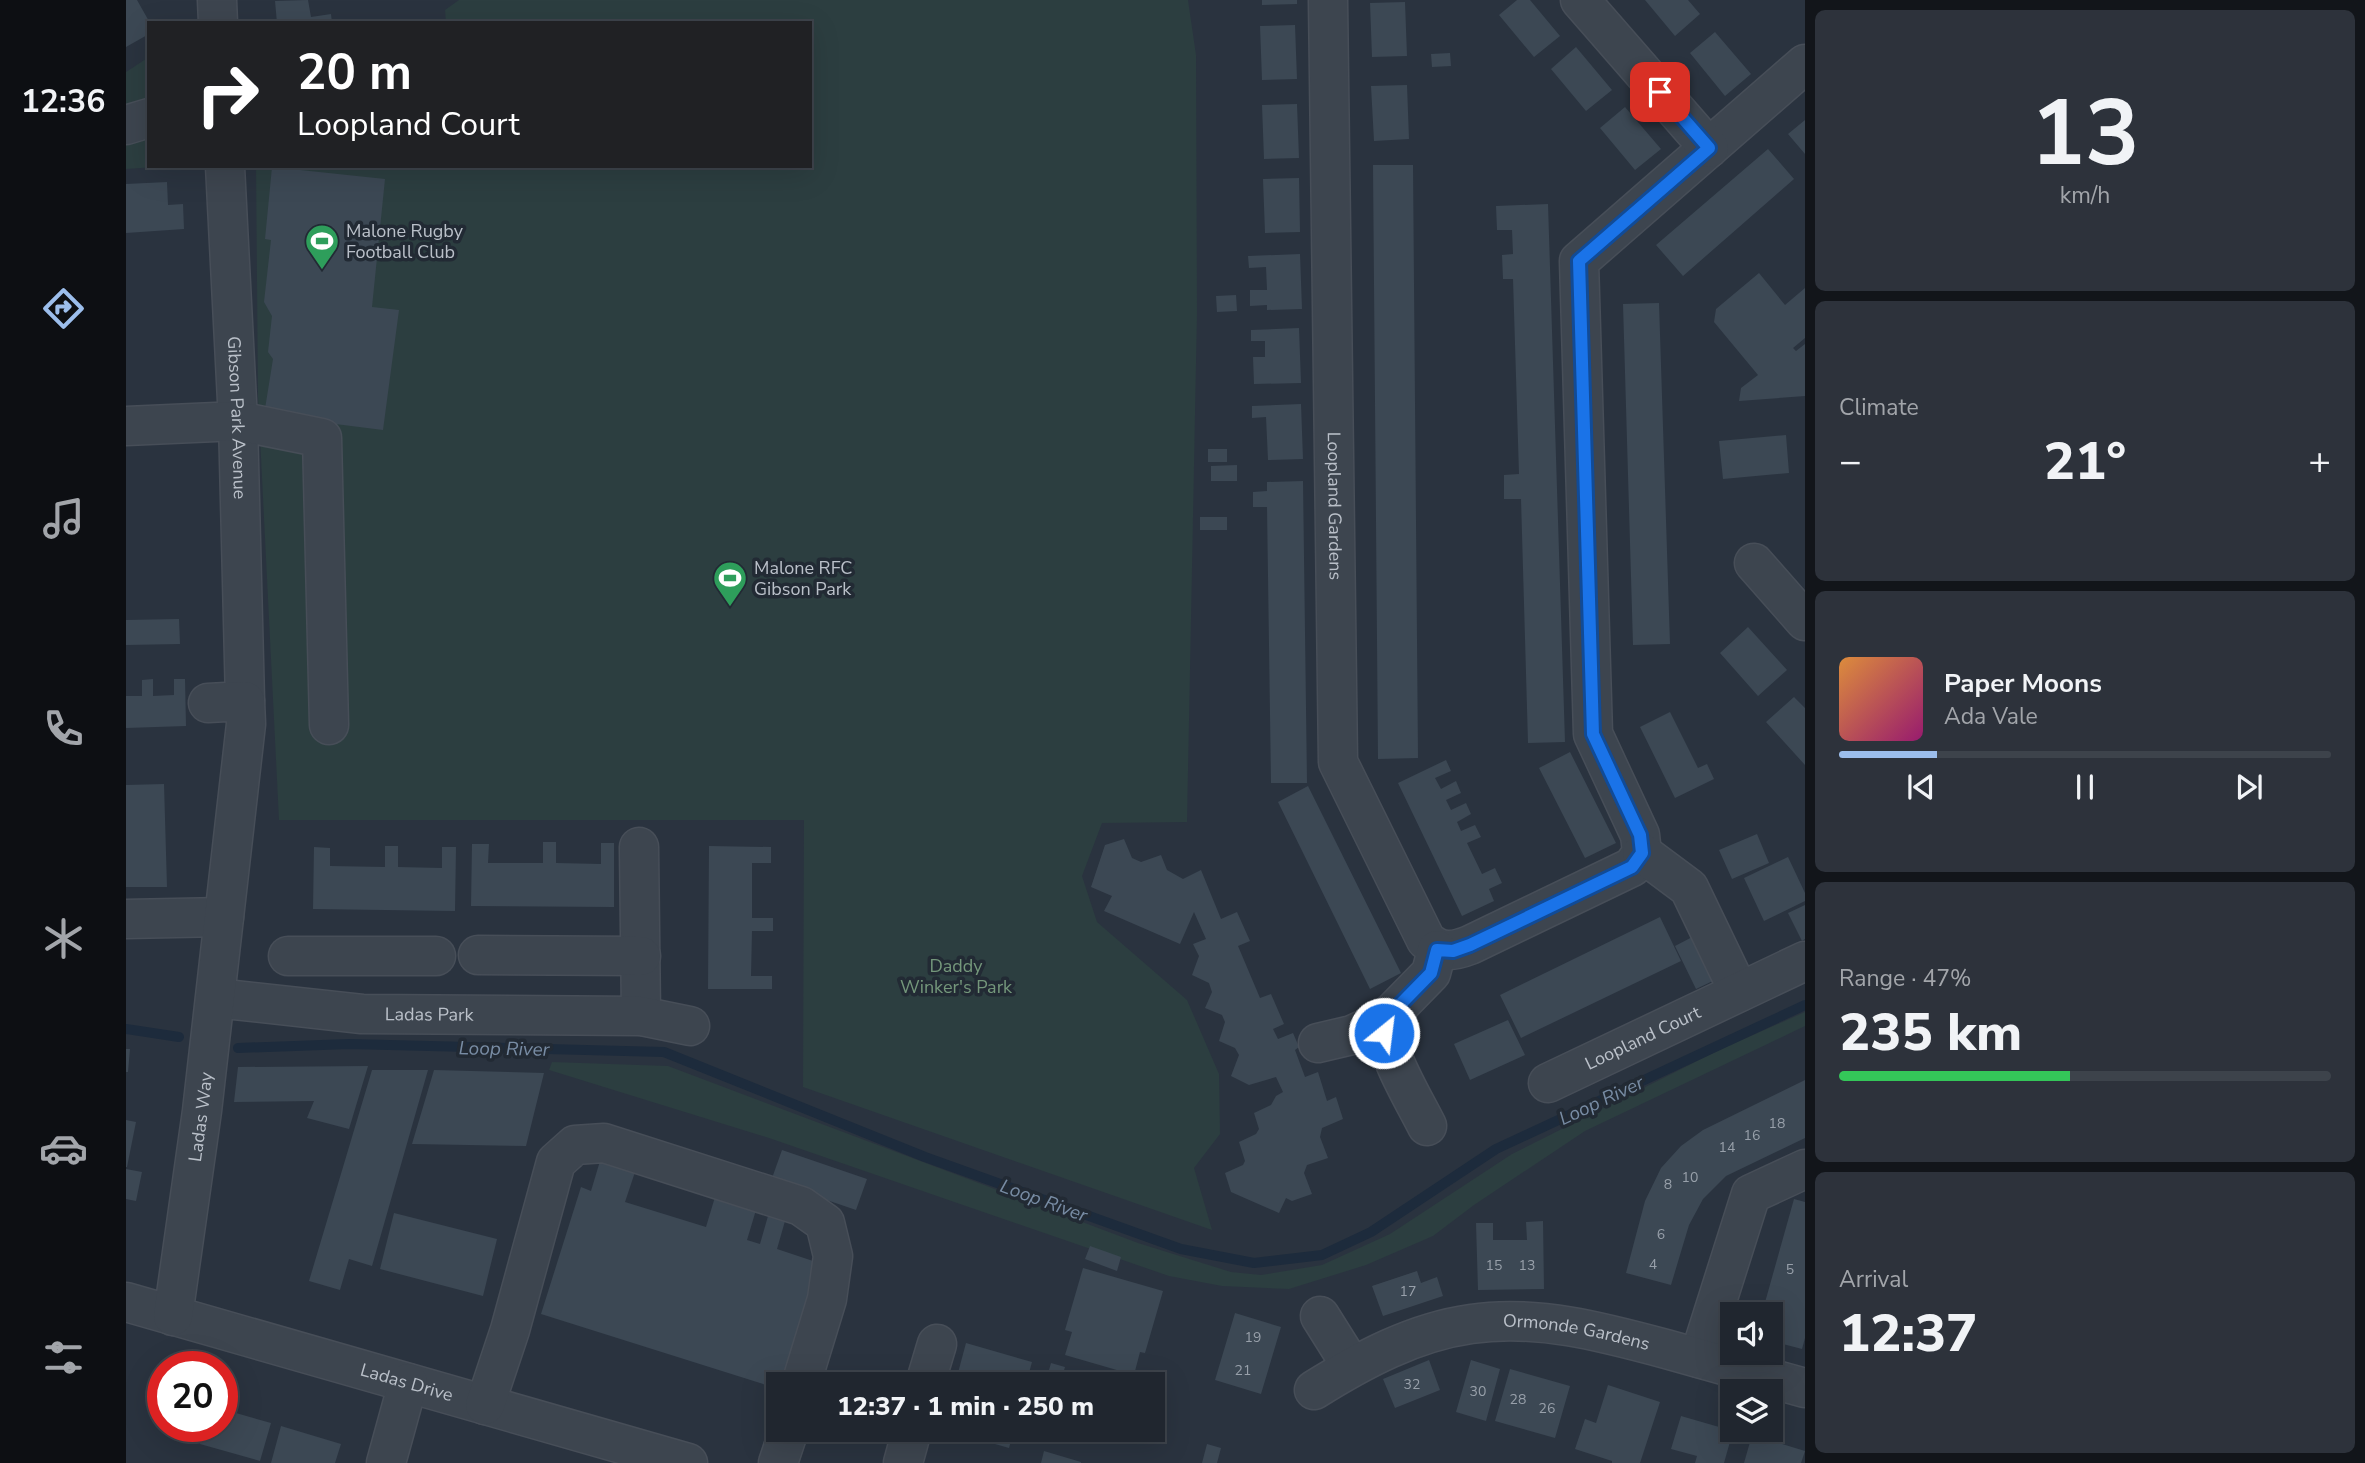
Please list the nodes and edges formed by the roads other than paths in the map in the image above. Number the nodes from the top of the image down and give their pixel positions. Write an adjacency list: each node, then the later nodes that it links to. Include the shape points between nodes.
1 (216, 0): 4 (street)
2 (1328, 0): 21 (street, Loopland Gardens, via 1338,762 1426,940)
3 (1580, 0): 8 (street)
4 (218, 21)
5 (1805, 64): 8 (street)
6 (147, 119): 7 (street)
7 (126, 125)
8 (1709, 148): 17 (street, via 1579,261 1593,734)
9 (225, 168): 10 (street, Gibson Park Avenue)
10 (238, 421): 11 (street); 14 (street, Gibson Park Avenue); 16 (street, via 322,438)
11 (126, 426)
12 (1754, 563): 13 (street)
13 (1805, 621)
14 (245, 686): 15 (street); 19 (street, Ladas Way, via 246,724)
15 (208, 703)
16 (329, 725)
17 (1641, 844): 21 (street, via 1632,867); 28 (street, via 1689,888)
18 (639, 847): 26 (street)
19 (224, 917): 20 (street); 29 (street, Ladas Way)
20 (126, 919)
21 (1454, 947): 32 (street)
22 (288, 956): 23 (street)
23 (360, 956): 24 (street); 30 (street)
24 (436, 956)
25 (478, 956): 26 (street)
26 (641, 956): 31 (street)
27 (1805, 961): 28 (street, Loopland Court)
28 (1739, 992): 35 (street, Loopland Court)
29 (216, 998): 30 (street, Ladas Park); 39 (street, Ladas Way)
30 (362, 1014): 31 (street, Ladas Park)
31 (641, 1016): 33 (street, Ladas Park)
32 (1385, 1020): 34 (street); 36 (street, via 1391,1052)
33 (690, 1026)
34 (1318, 1043)
35 (1548, 1083)
36 (1427, 1126)
37 (1805, 1169): 42 (street, via 1751,1194)
38 (126, 1302): 39 (street, Ladas Drive)
39 (173, 1316): 46 (street, Ladas Drive)
40 (1320, 1316): 43 (street)
41 (937, 1344): 45 (street)
42 (1699, 1358): 43 (street, Ormonde Gardens, via 1574,1326 1499,1321 1433,1332); 47 (street, Ormonde Gardens)
43 (1352, 1367): 48 (street, Ormonde Gardens)
44 (805, 1372): 49 (street, via 827,1299 833,1256 825,1223 800,1206 604,1143 575,1145 556,1162)
45 (929, 1372)
46 (408, 1383): 49 (street, Ladas Drive); 52 (street)
47 (1805, 1388)
48 (1314, 1390)
49 (485, 1405): 53 (street, Ladas Drive)
50 (785, 1442): 54 (street)
51 (909, 1442): 55 (street)
52 (386, 1463)
53 (688, 1463)
54 (778, 1463)
55 (903, 1463)

